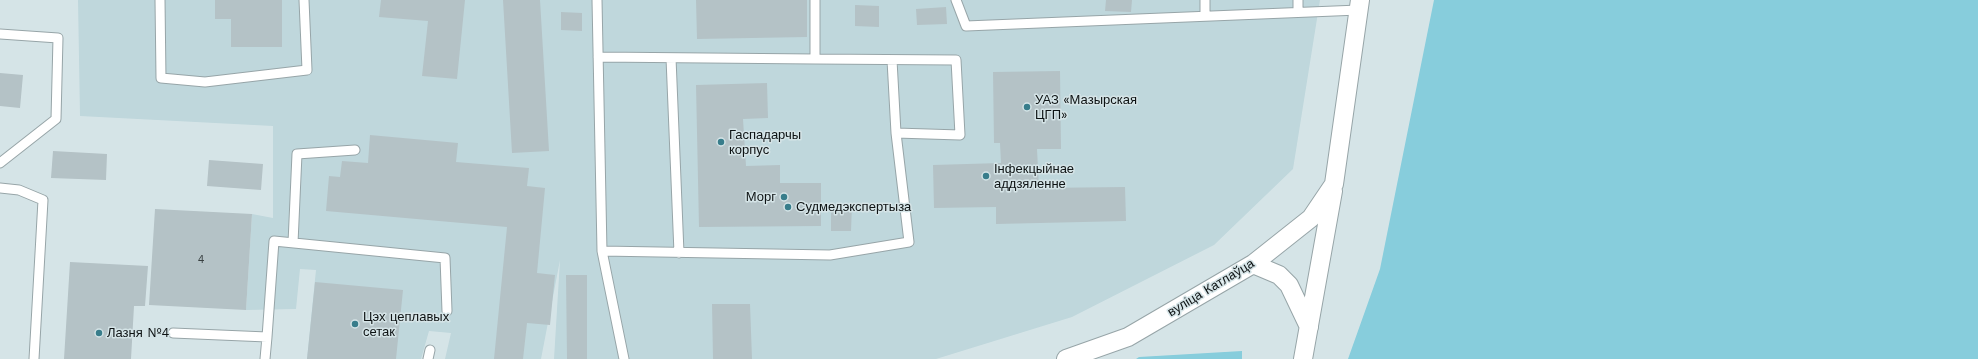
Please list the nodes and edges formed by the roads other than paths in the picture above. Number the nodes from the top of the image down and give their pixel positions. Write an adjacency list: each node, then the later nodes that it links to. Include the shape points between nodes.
1 (160, 0): 2 (lane, via 162,78 205,82 307,70)
2 (304, 0)
3 (597, 0): 12 (lane)
4 (815, 0): 14 (lane)
5 (956, 0): 10 (lane, via 966,26)
6 (1204, 0): 10 (lane)
7 (1298, 0): 9 (lane)
8 (1359, 5): 9 (lane); 19 (street, вуліца Катлаўца)
9 (1298, 11): 10 (lane)
10 (1206, 15)
11 (0, 34): 18 (lane, via 58,38 56,119)
12 (598, 57): 13 (lane); 22 (lane)
13 (671, 58): 14 (lane); 23 (lane)
14 (815, 59): 15 (lane)
15 (892, 60): 16 (lane); 16 (lane, via 956,60 960,135)
16 (896, 133): 23 (lane, via 909,242 830,255)
17 (355, 150): 21 (lane, via 297,154)
18 (0, 162)
19 (1334, 184): 24 (street, вуліца Катлаўца, via 1311,218); 26 (street, вуліца Катлаўца)
20 (0, 188): 29 (lane, via 19,190 43,200)
21 (293, 243): 25 (lane, via 444,258); 28 (lane, via 274,241)
22 (602, 251): 23 (lane); 31 (lane)
23 (679, 253)
24 (1253, 264): 26 (street, via 1279,275 1289,285); 32 (street, вуліца Катлаўца, via 1128,337)
25 (447, 312)
26 (1309, 327): 33 (street, вуліца Катлаўца)
27 (173, 333): 28 (lane)
28 (267, 337): 30 (lane)
29 (34, 359)
30 (265, 359)
31 (624, 359)
32 (1066, 359)
33 (1303, 359)

